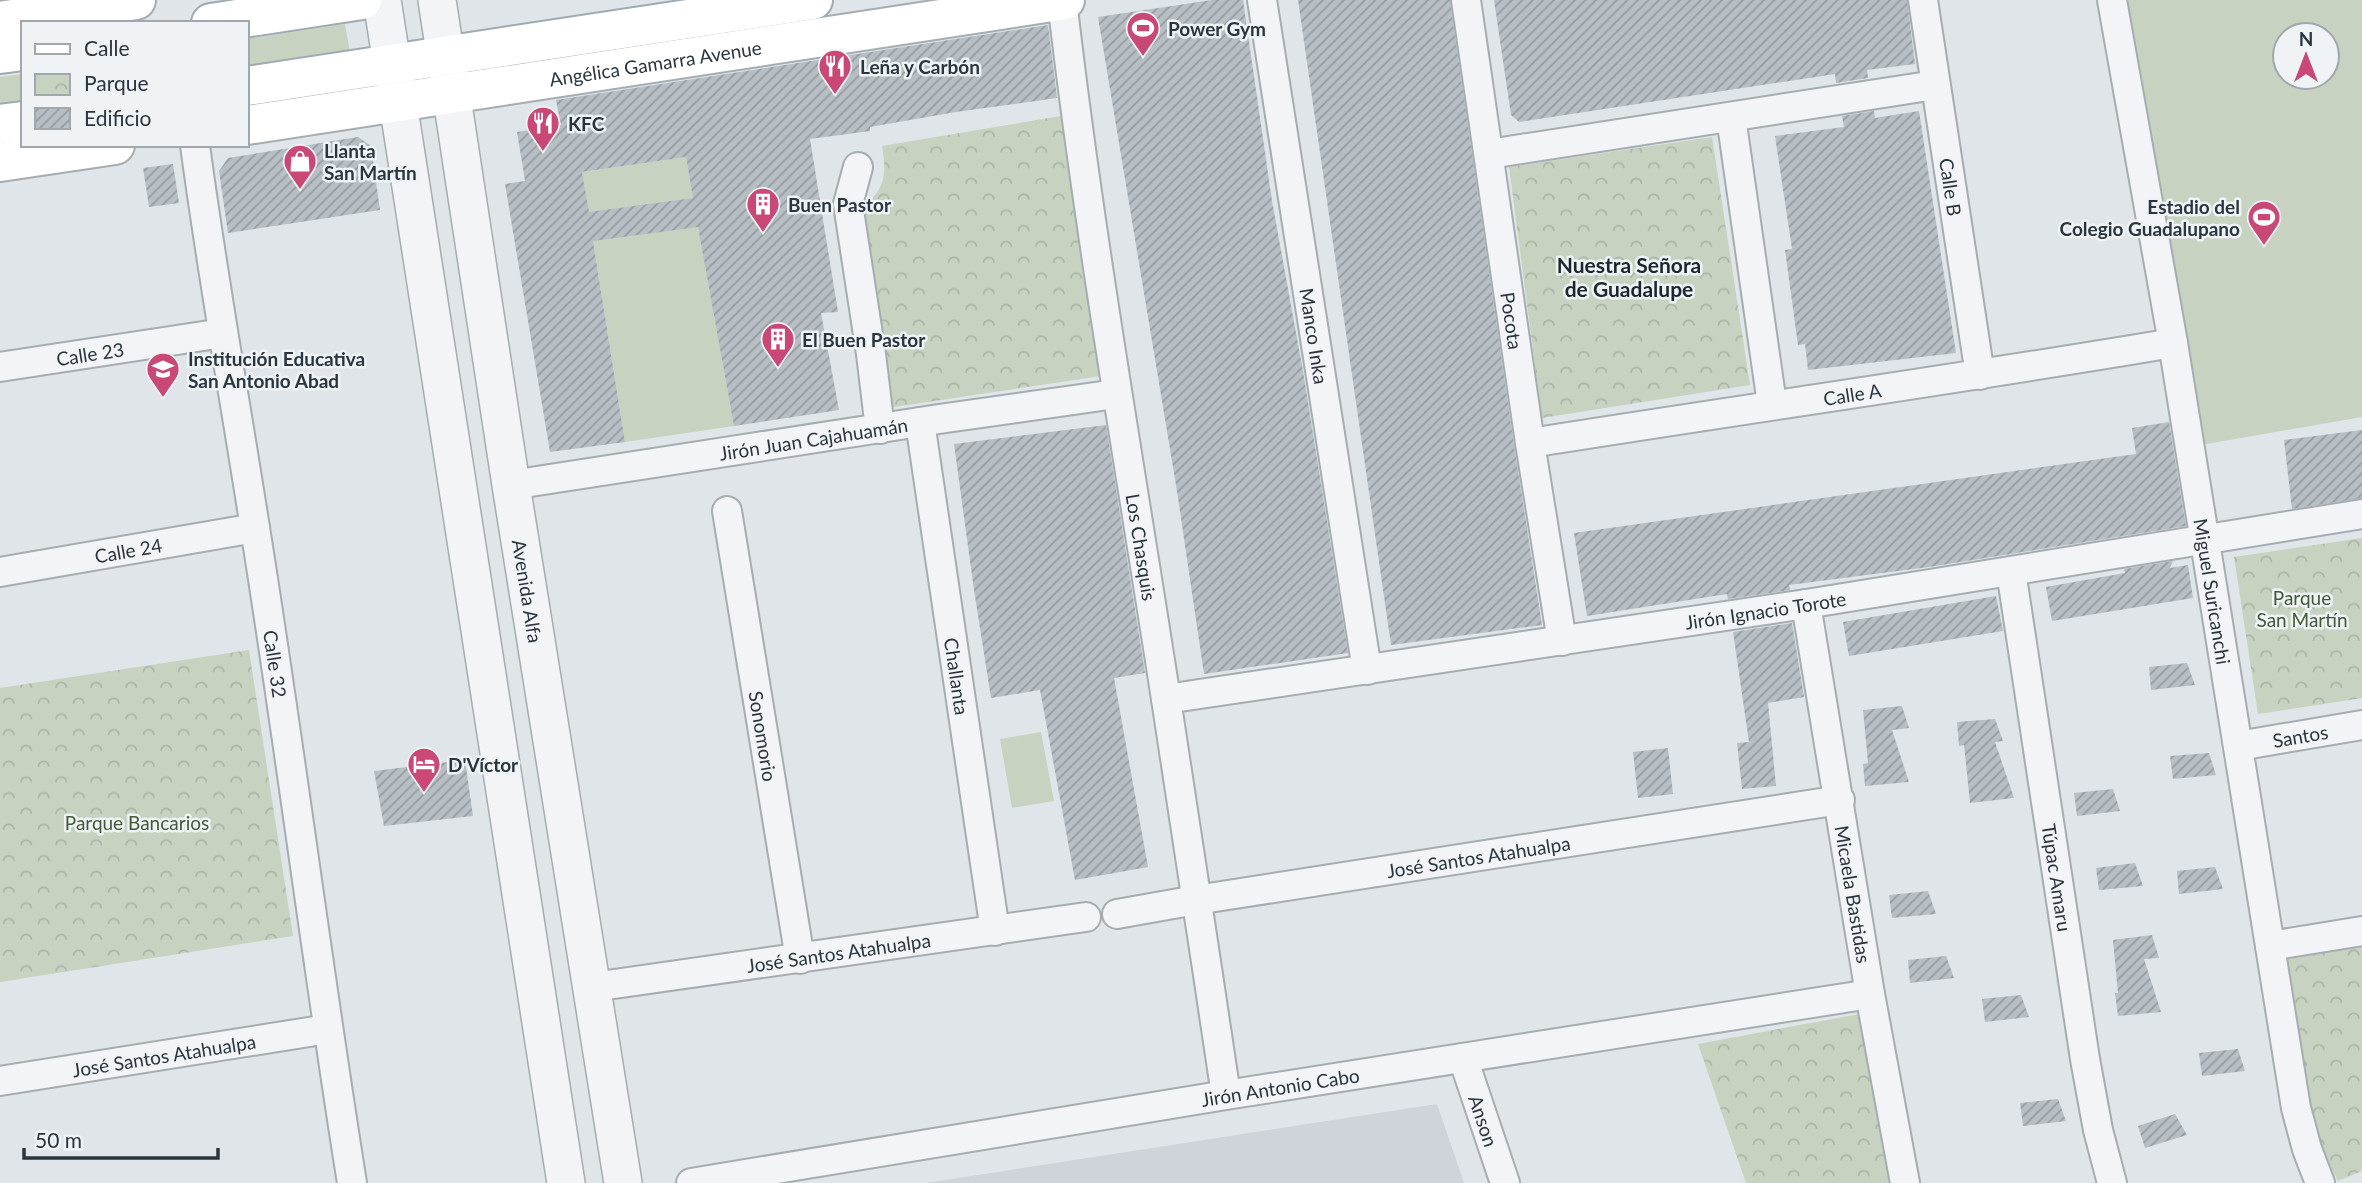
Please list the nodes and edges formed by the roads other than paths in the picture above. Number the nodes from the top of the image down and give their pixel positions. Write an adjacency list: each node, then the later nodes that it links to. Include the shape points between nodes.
1 (136, 0): 11 (main road)
2 (362, 0): 13 (main road)
3 (382, 0): 17 (street)
4 (437, 0): 16 (street, Avenida Alfa)
5 (813, 0): 16 (main road, Angélica Gamarra Avenue)
6 (1063, 0): 20 (main road, Angélica Gamarra Avenue); 35 (street, Los Chasquis)
7 (1262, 0): 49 (street, Manco Inka)
8 (1466, 0): 28 (street, Pocota)
9 (1923, 0): 18 (street, Calle B)
10 (2112, 0): 32 (street, Miguel Suricanchi)
11 (45, 18): 12 (main road)
12 (0, 21)
13 (224, 21)
14 (21, 51): 15 (main road)
15 (0, 54)
16 (447, 56): 17 (main road, Angélica Gamarra Avenue); 20 (street, Avenida Alfa)
17 (391, 64): 19 (main road, Angélica Gamarra Avenue); 21 (street)
18 (1936, 85): 22 (street); 34 (street, Calle B)
19 (248, 86)
20 (453, 94): 21 (main road, Angélica Gamarra Avenue); 40 (street, Avenida Alfa)
21 (397, 103): 25 (main road, Angélica Gamarra Avenue); 68 (street)
22 (1731, 117): 28 (street); 36 (street)
23 (21, 121): 24 (main road)
24 (0, 124)
25 (248, 125)
26 (101, 147): 29 (main road)
27 (195, 147): 31 (street, Calle 32)
28 (1489, 154): 39 (street, Pocota)
29 (0, 162)
30 (858, 167): 38 (street, via 848,204)
31 (223, 333): 33 (street, Calle 23); 43 (street, Calle 32)
32 (2173, 344): 34 (street, Calle A); 44 (street, Miguel Suricanchi)
33 (0, 367)
34 (1980, 375): 36 (street, Calle A)
35 (1116, 394): 37 (street, Jirón Juan Cajahuamán); 50 (street, Los Chasquis)
36 (1772, 404): 39 (street, Calle A)
37 (920, 422): 38 (street, Jirón Juan Cajahuamán); 57 (street, Challanta)
38 (880, 429): 40 (street, Jirón Juan Cajahuamán)
39 (1530, 443): 48 (street, Pocota)
40 (511, 485): 61 (street, Avenida Alfa)
41 (727, 511): 60 (street, Sonomorio)
42 (2362, 514): 44 (street, Jirón Ignacio Torote)
43 (255, 528): 46 (street, Calle 24); 63 (street, Calle 32)
44 (2204, 539): 45 (street, Jirón Ignacio Torote); 52 (street, Miguel Suricanchi)
45 (2011, 571): 47 (street, Jirón Ignacio Torote); 73 (street, Túpac Amaru, via 2085,1059)
46 (0, 572)
47 (1806, 604): 48 (street, Jirón Ignacio Torote); 53 (street, Micaela Bastidas)
48 (1562, 641): 49 (street, Jirón Ignacio Torote)
49 (1367, 670): 50 (street, Jirón Ignacio Torote)
50 (1166, 699): 54 (street, Los Chasquis)
51 (2362, 725): 52 (street, Santos)
52 (2238, 746): 59 (street, Miguel Suricanchi)
53 (1840, 800): 54 (street, José Santos Atahualpa); 62 (street, Micaela Bastidas)
54 (1196, 900): 55 (street, José Santos Atahualpa); 66 (street, Los Chasquis)
55 (1117, 914)
56 (1086, 917): 57 (street, José Santos Atahualpa)
57 (995, 931): 60 (street, José Santos Atahualpa)
58 (2362, 931): 59 (street)
59 (2270, 946): 74 (street, Miguel Suricanchi, via 2295,1108)
60 (800, 959): 61 (street, José Santos Atahualpa)
61 (593, 987): 69 (street, Avenida Alfa)
62 (1870, 994): 64 (street, Jirón Antonio Cabo); 72 (street, Micaela Bastidas)
63 (328, 1028): 65 (street, José Santos Atahualpa); 67 (street, Calle 32)
64 (1463, 1058): 66 (street, Jirón Antonio Cabo); 71 (street, Anson)
65 (0, 1081)
66 (1226, 1095): 70 (street, Jirón Antonio Cabo)
67 (352, 1183)
68 (566, 1183)
69 (624, 1183)
70 (691, 1183)
71 (1505, 1183)
72 (1905, 1183)
73 (2112, 1183)
74 (2320, 1183)

